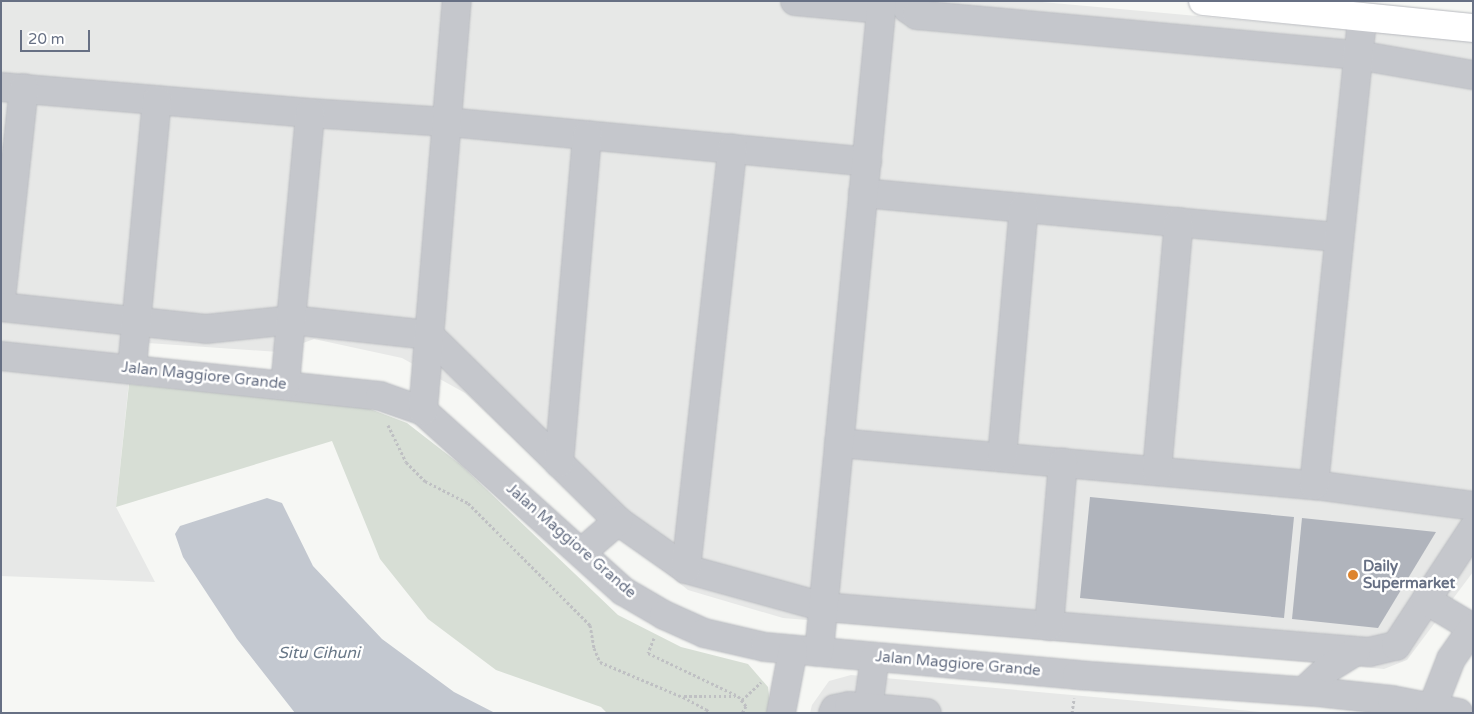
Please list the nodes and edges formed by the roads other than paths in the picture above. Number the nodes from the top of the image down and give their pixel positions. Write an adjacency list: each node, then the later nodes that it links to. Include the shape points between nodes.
1 (457, 1): 12 (street)
2 (795, 1): 4 (street)
3 (1203, 1): 5 (main road)
4 (889, 4): 7 (street, via 917,15); 15 (street)
5 (1362, 17): 6 (main road); 7 (street)
6 (1473, 28)
7 (1357, 55): 8 (street); 19 (street)
8 (1473, 75)
9 (12, 88): 10 (street); 20 (street)
10 (157, 100): 11 (street); 23 (street)
11 (310, 114): 12 (street); 22 (street)
12 (447, 122): 13 (street); 24 (street)
13 (587, 135): 14 (street); 31 (street)
14 (732, 149): 15 (street); 39 (street)
15 (866, 162): 16 (street)
16 (863, 193): 17 (street); 29 (street)
17 (1024, 208): 18 (street); 30 (street)
18 (1180, 222): 19 (street); 33 (street)
19 (1339, 237): 34 (street)
20 (1, 299)
21 (1, 307): 23 (street)
22 (291, 320): 23 (street, via 206,329); 24 (street); 27 (street)
23 (136, 321): 26 (street)
24 (429, 335): 28 (street); 31 (street)
25 (1, 356): 26 (street, Jalan Maggiore Grande)
26 (132, 368): 27 (street, Jalan Maggiore Grande)
27 (285, 385): 28 (street, Jalan Maggiore Grande, via 380,396)
28 (423, 411): 38 (street, Jalan Maggiore Grande)
29 (839, 443): 30 (street); 41 (street)
30 (1002, 457): 32 (street)
31 (559, 463): 36 (street)
32 (1063, 463): 33 (street); 42 (street)
33 (1156, 471): 34 (street)
34 (1314, 485): 35 (street)
35 (1473, 506)
36 (618, 521): 38 (street); 39 (street)
37 (1473, 529): 40 (street)
38 (582, 552): 44 (street, Jalan Maggiore Grande, via 623,591 704,633 765,647)
39 (686, 569): 41 (street)
40 (1426, 600): 43 (street); 45 (street, via 1396,646 1369,652)
41 (824, 607): 42 (street); 44 (street)
42 (1049, 626): 45 (street)
43 (1473, 628): 49 (street, via 1451,659)
44 (806, 651): 46 (street, Jalan Maggiore Grande); 50 (street)
45 (1356, 651): 47 (street, via 1329,668)
46 (875, 657): 47 (street, Jalan Maggiore Grande); 48 (street)
47 (1318, 699): 49 (street, Jalan Maggiore Grande)
48 (868, 708): 51 (street, via 849,706 835,709); 52 (street)
49 (1431, 710): 53 (street, Jalan Maggiore Grande)
50 (781, 713)
51 (833, 713)
52 (926, 713)
53 (1459, 713)

